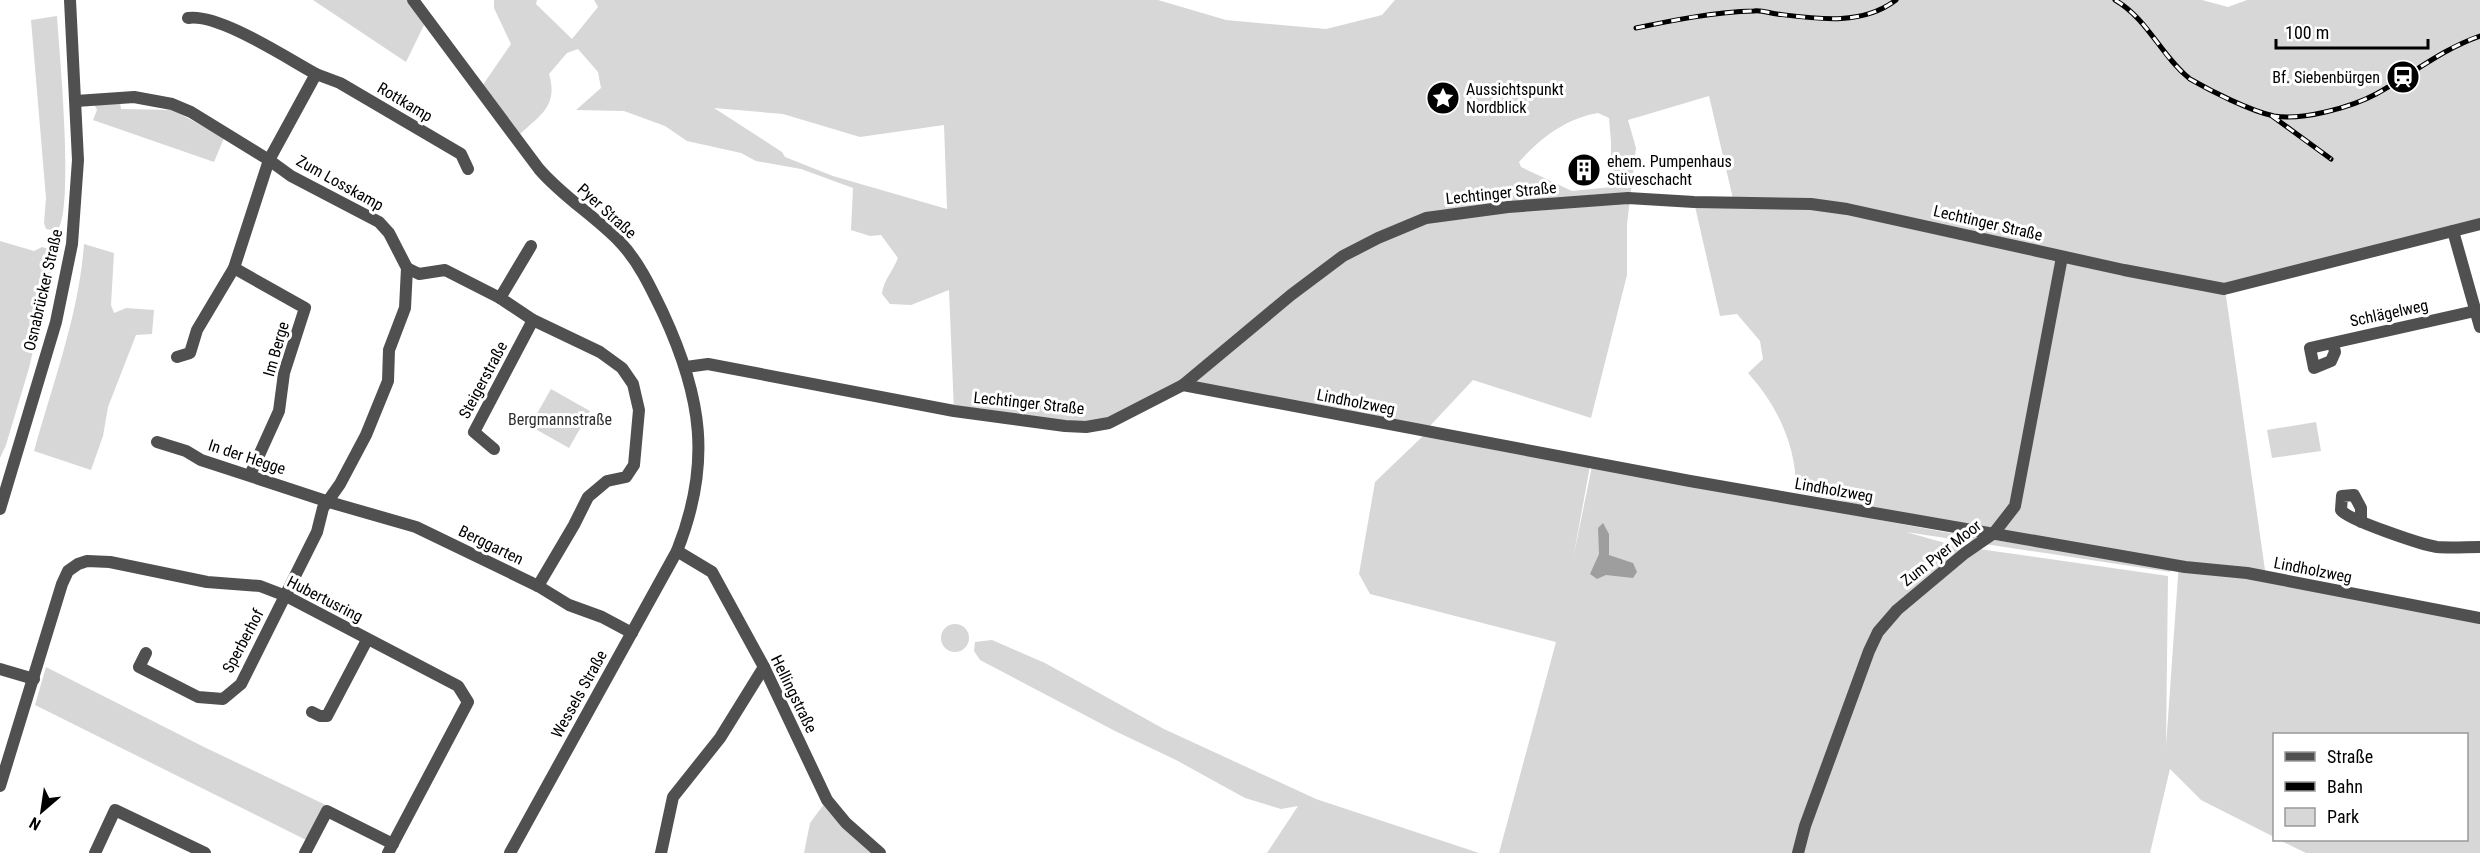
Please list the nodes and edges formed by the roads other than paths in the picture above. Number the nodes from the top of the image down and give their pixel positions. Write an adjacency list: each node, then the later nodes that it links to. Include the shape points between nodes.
1 (70, 0): 5 (street, Osnabrücker Straße)
2 (413, 0): 20 (street, Pyer Straße, via 545,176 614,237 636,262)
3 (188, 18): 4 (street, Rottkamp, via 199,16 225,25)
4 (316, 74): 6 (street); 7 (street, Rottkamp, via 340,83 461,154)
5 (76, 101): 6 (street, Zum Losskamp, via 134,97 172,104); 26 (street, Osnabrücker Straße, via 78,160 72,244 56,322)
6 (269, 160): 12 (street); 13 (street, Zum Losskamp, via 291,176 379,222)
7 (468, 169)
8 (2480, 224): 9 (street, Lechtinger Straße)
9 (2453, 231): 11 (street, Lechtinger Straße, via 2224,289); 15 (street)
10 (531, 246): 14 (street)
11 (2062, 257): 21 (street, Lechtinger Straße, via 1811,204 1628,198 1426,218 1343,256); 28 (street, Zum Pyer Moor, via 2015,506)
12 (234, 268): 19 (street, via 197,330 190,353); 24 (street, Im Berge, via 305,308 284,373 279,411)
13 (407, 268): 14 (street, via 419,274 445,270); 25 (street, via 405,308 388,350 388,381 366,435)
14 (500, 298): 16 (street)
15 (2475, 311): 17 (street); 18 (street, Schlägelweg)
16 (533, 320): 23 (street, Steigerstraße, via 474,432); 31 (street, via 600,352 622,368 633,384 639,410 634,465 626,477 607,481 588,497)
17 (2480, 327)
18 (2333, 343): 18 (street, Schlägelweg, via 2310,348 2314,368 2331,361)
19 (177, 357)
20 (686, 367): 21 (street, Lechtinger Straße, via 708,364 954,411 1086,427 1109,423); 30 (street, Pyer Straße, via 700,443 695,494)
21 (1183, 386): 28 (street, Lindholzweg, via 1690,481)
22 (157, 442): 24 (street, In der Hegge)
23 (494, 449)
24 (250, 475): 25 (street, In der Hegge)
25 (329, 502): 31 (street, Berggarten, via 416,526); 32 (street)
26 (0, 510)
27 (2361, 522): 29 (street, via 2436,547)
28 (1994, 533): 33 (street, Lindholzweg, via 2185,567 2247,573); 42 (street, Zum Pyer Moor, via 1910,597 1878,632)
29 (2480, 547)
30 (677, 551): 34 (street, Wessels Straße); 37 (street, Hellingstraße, via 712,572)
31 (538, 586): 34 (street, Berggarten, via 569,605)
32 (286, 596): 35 (street, Hubertusring); 36 (street, Sperberhof, via 240,684 223,699 198,697 139,667); 39 (street, Hubertusring, via 260,586 207,582 87,561 68,572 62,584)
33 (2480, 618)
34 (632, 633): 48 (street, Wessels Straße)
35 (367, 640): 40 (street, via 327,716); 43 (street, Hubertusring, via 458,686 468,702)
36 (146, 653)
37 (764, 667): 44 (street, via 720,738 673,797); 49 (street, Hellingstraße, via 827,800)
38 (0, 669): 39 (street)
39 (34, 679): 41 (street, Hubertusring)
40 (312, 712)
41 (0, 786)
42 (1805, 826): 50 (street, Zum Pyer Moor); 51 (street, Zum Pyer Moor)
43 (390, 849): 47 (street, Hubertusring, via 327,811)
44 (662, 852)
45 (95, 853): 46 (street, via 115,810)
46 (205, 853)
47 (305, 853)
48 (510, 853)
49 (880, 853)
50 (1788, 853)
51 (1798, 853)

